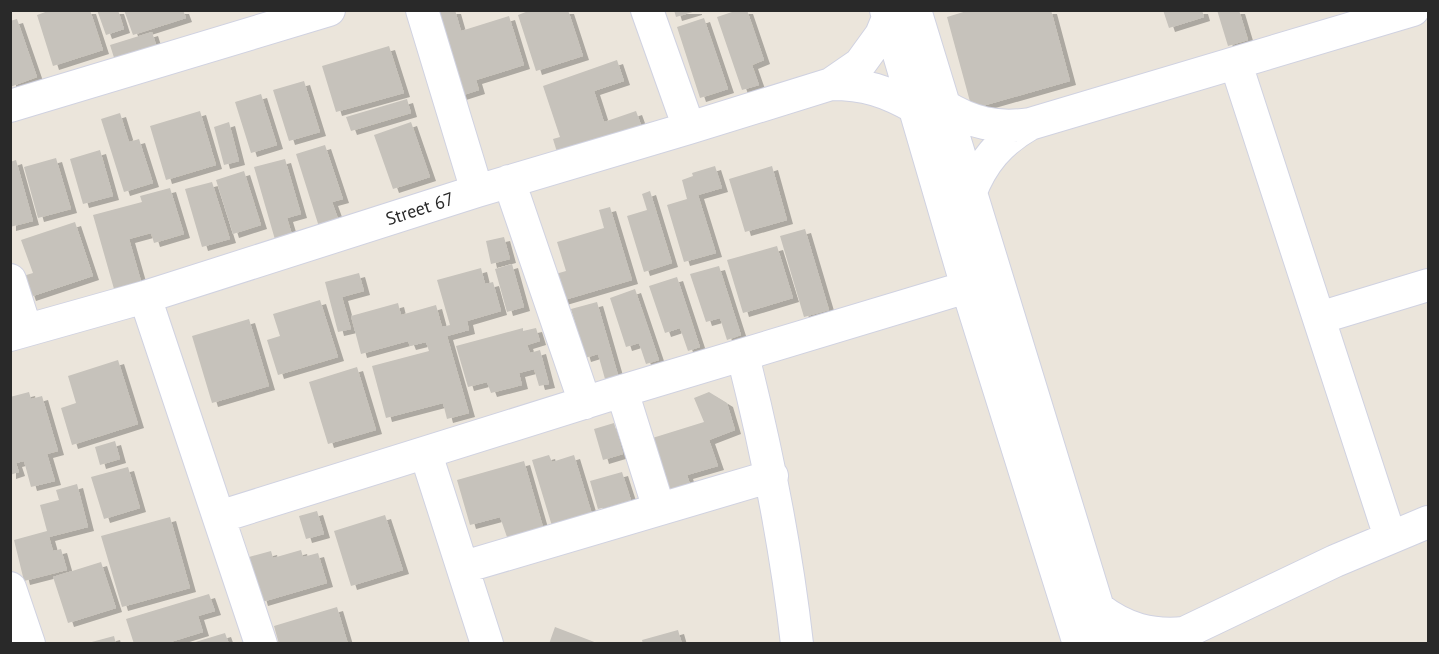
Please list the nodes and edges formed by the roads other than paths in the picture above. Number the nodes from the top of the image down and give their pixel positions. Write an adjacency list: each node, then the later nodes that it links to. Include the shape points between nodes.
1 (329, 10): 8 (street)
2 (422, 10): 13 (street)
3 (647, 10): 11 (street)
4 (1413, 10): 6 (street)
5 (896, 13): 7 (street, via 860,64); 9 (street)
6 (1236, 64): 10 (street); 19 (street)
7 (831, 84): 9 (street, via 853,84); 11 (street, Street 67)
8 (10, 106)
9 (929, 106): 10 (street, via 984,124); 14 (street); 17 (street)
10 (1030, 124): 14 (street, via 992,152)
11 (689, 128): 12 (street, Street 67)
12 (509, 182): 13 (street, Street 67); 23 (street)
13 (477, 191): 18 (street, Street 67)
14 (970, 194): 32 (street)
15 (10, 279): 20 (street)
16 (1428, 285): 19 (street)
17 (967, 287): 21 (street); 38 (street)
18 (145, 297): 20 (street, Street 67); 27 (street)
19 (1319, 318): 29 (street)
20 (18, 332)
21 (743, 356): 22 (street); 25 (street)
22 (622, 391): 23 (street); 26 (street)
23 (585, 403): 24 (street)
24 (426, 453): 27 (street); 30 (street)
25 (772, 476): 26 (street); 37 (street)
26 (659, 509): 30 (street)
27 (219, 517): 35 (street)
28 (1428, 522): 29 (street)
29 (1390, 537): 33 (street)
30 (464, 567): 36 (street)
31 (10, 588): 34 (street)
32 (1098, 609): 33 (street, via 1124,626); 39 (street)
33 (1176, 638)
34 (29, 644)
35 (261, 644)
36 (487, 644)
37 (797, 644)
38 (1079, 644)
39 (1109, 644)

